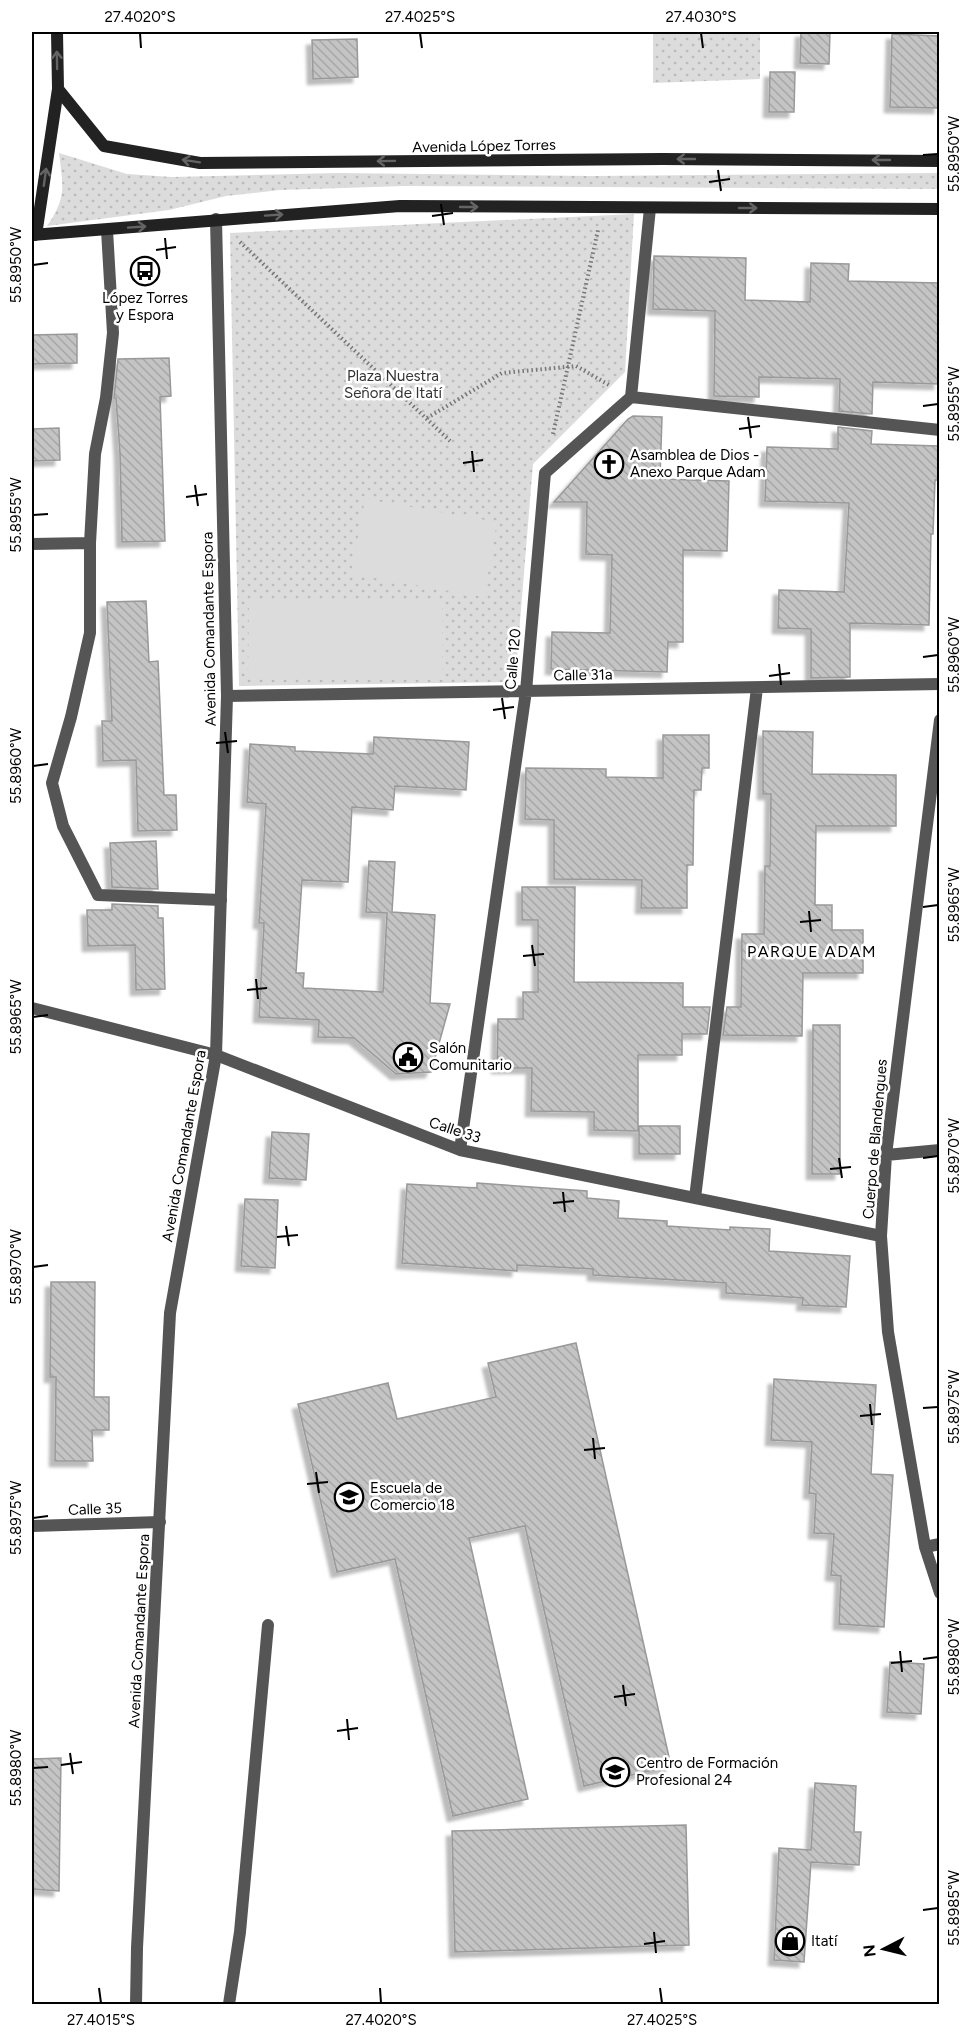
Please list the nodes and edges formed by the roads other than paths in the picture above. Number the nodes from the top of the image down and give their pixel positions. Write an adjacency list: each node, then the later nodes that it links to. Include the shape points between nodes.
1 (57, 32): 2 (main road, one-way to 1)
2 (58, 89): 3 (main road, Avenida López Torres, one-way to 2, via 200,163 104,146); 8 (main road, one-way to 2)
3 (939, 161)
4 (650, 208): 5 (main road, one-way to 5); 6 (main road, one-way to 4, via 400,206); 9 (street)
5 (939, 210)
6 (216, 219): 7 (main road, one-way to 6); 16 (street, Avenida Comandante Espora)
7 (107, 230): 8 (main road); 11 (street, via 113,333 95,454)
8 (34, 235)
9 (631, 397): 10 (street); 15 (street, Calle 120, via 544,473)
10 (939, 430)
11 (90, 543): 12 (street); 18 (street, via 90,633 52,783 63,826 98,895)
12 (32, 544)
13 (939, 684): 14 (street, Calle 31a)
14 (757, 688): 15 (street, Calle 31a); 24 (street)
15 (526, 692): 16 (street, Calle 31a); 21 (street, Calle 120)
16 (227, 696): 18 (street, Avenida Comandante Espora)
17 (939, 720): 23 (street, Cuerpo de Blandengues)
18 (221, 900): 20 (street, Avenida Comandante Espora)
19 (32, 1008): 20 (street, Calle 33)
20 (216, 1055): 21 (street, Calle 33); 26 (street, Avenida Comandante Espora, via 170,1313)
21 (460, 1150): 24 (street, Calle 33)
22 (939, 1150): 23 (street)
23 (886, 1155): 25 (street, Cuerpo de Blandengues)
24 (695, 1198): 25 (street, Calle 33)
25 (881, 1236): 29 (street, Cuerpo de Blandengues, via 888,1332)
26 (160, 1522): 27 (street, Calle 35); 32 (street, Avenida Comandante Espora)
27 (32, 1526)
28 (939, 1544): 29 (street)
29 (925, 1547): 30 (street, Cuerpo de Blandengues)
30 (939, 1593)
31 (268, 1625): 33 (street, via 241,1921)
32 (136, 2004)
33 (229, 2004)

